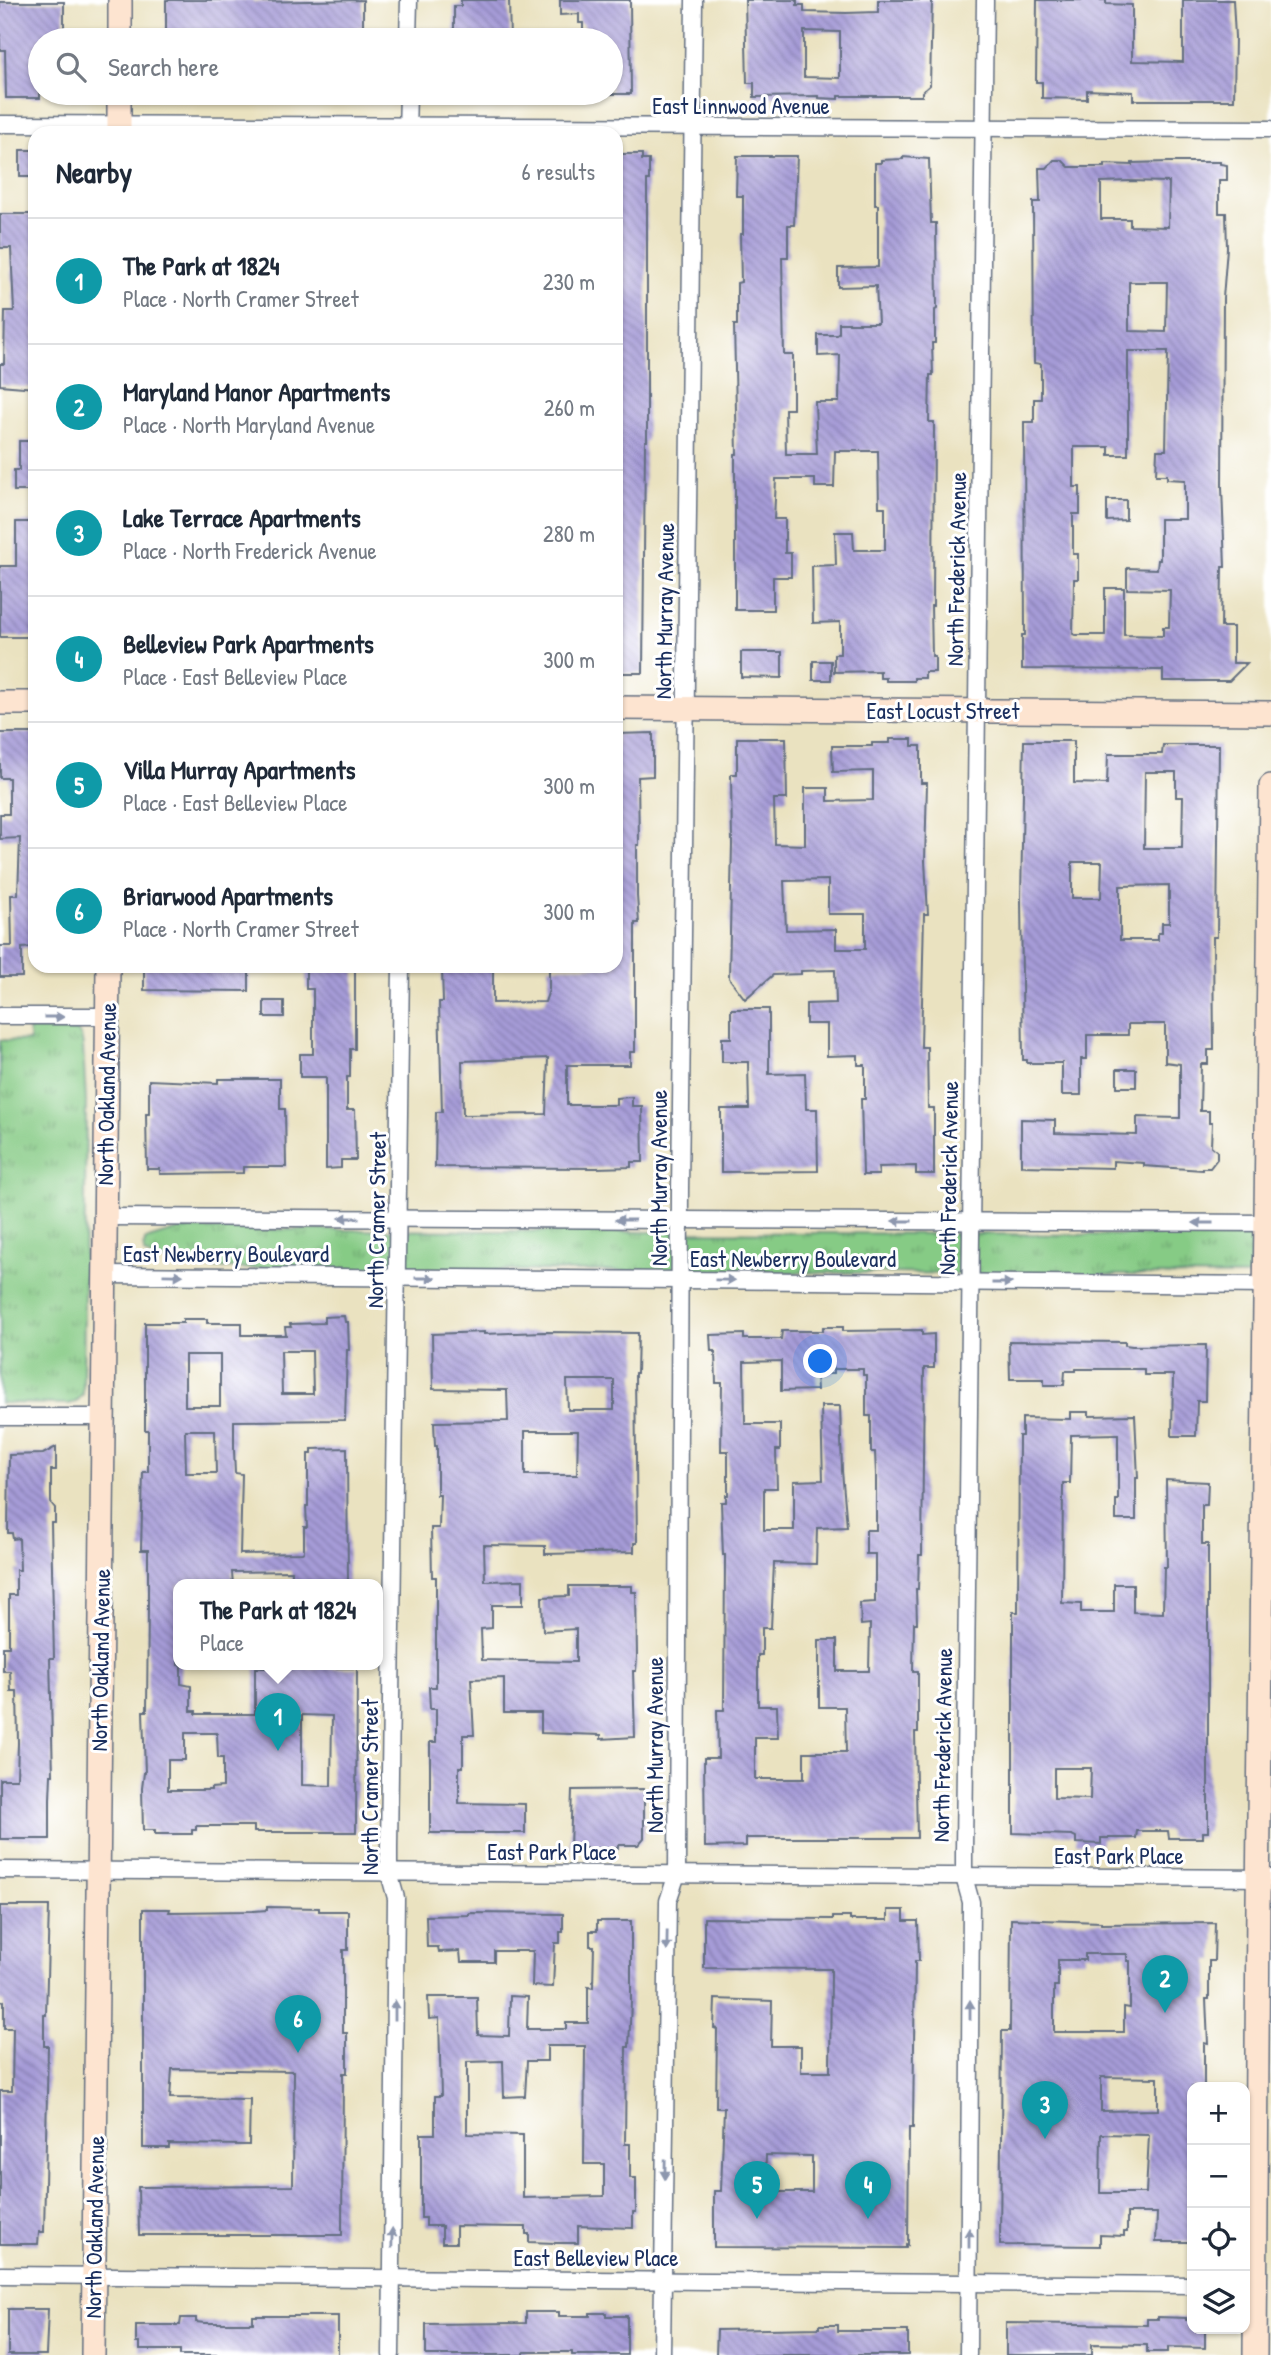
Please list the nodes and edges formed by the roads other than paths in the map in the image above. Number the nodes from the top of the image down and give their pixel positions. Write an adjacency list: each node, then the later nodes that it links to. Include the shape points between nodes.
1 (120, 0): 5 (main road)
2 (409, 0): 6 (street)
3 (694, 0): 13 (street, North Murray Avenue)
4 (985, 0): 15 (street, North Frederick Avenue)
5 (120, 28)
6 (408, 28)
7 (119, 105): 11 (main road)
8 (408, 105): 12 (street)
9 (0, 124): 10 (street, East Linnwood Avenue)
10 (48, 126)
11 (119, 126)
12 (407, 126)
13 (692, 127): 14 (street, East Linnwood Avenue); 15 (street, East Linnwood Avenue); 20 (street, North Murray Avenue)
14 (623, 128)
15 (983, 129): 16 (street, East Linnwood Avenue); 21 (street, North Frederick Avenue)
16 (1271, 129)
17 (0, 703): 18 (main road)
18 (28, 703)
19 (623, 708): 20 (main road, East Locust Street)
20 (685, 708): 21 (main road, East Locust Street); 30 (street, North Murray Avenue)
21 (978, 711): 22 (main road, East Locust Street); 31 (street, North Frederick Avenue)
22 (1271, 713)
23 (1271, 786): 32 (main road)
24 (108, 973): 27 (main road, North Oakland Avenue)
25 (401, 973): 29 (street, North Cramer Street)
26 (0, 1016): 27 (street, one-way to 27)
27 (107, 1016): 28 (main road, North Oakland Avenue)
28 (105, 1217): 29 (street, East Newberry Boulevard, one-way to 28); 33 (main road, North Oakland Avenue)
29 (398, 1218): 30 (street, East Newberry Boulevard, one-way to 29); 34 (street, North Cramer Street)
30 (680, 1220): 31 (street, East Newberry Boulevard, one-way to 30); 35 (street, North Murray Avenue)
31 (970, 1221): 32 (street, East Newberry Boulevard, one-way to 31); 36 (street, North Frederick Avenue)
32 (1268, 1223): 37 (main road)
33 (104, 1275): 34 (street, East Newberry Boulevard, one-way to 34); 39 (main road, North Oakland Avenue)
34 (398, 1278): 35 (street, East Newberry Boulevard, one-way to 35); 42 (street, North Cramer Street)
35 (680, 1280): 36 (street, East Newberry Boulevard, one-way to 36); 43 (street, North Murray Avenue)
36 (969, 1283): 37 (street, East Newberry Boulevard, one-way to 37); 44 (street, North Frederick Avenue)
37 (1268, 1285): 45 (main road)
38 (0, 1417): 39 (street)
39 (103, 1418): 41 (main road, North Oakland Avenue)
40 (0, 1870): 41 (street, East Park Place)
41 (98, 1870): 42 (street, East Park Place); 47 (main road, North Oakland Avenue)
42 (389, 1873): 43 (street, East Park Place); 48 (street, North Cramer Street, one-way to 42, via 396,1898)
43 (677, 1874): 44 (street, East Park Place); 49 (street, North Murray Avenue, one-way to 49, via 668,1901)
44 (964, 1877): 45 (street, East Park Place); 50 (street, North Frederick Avenue, one-way to 44, via 971,1902)
45 (1265, 1878): 52 (main road)
46 (0, 2275): 47 (street, East Belleview Place)
47 (94, 2276): 48 (street, East Belleview Place); 53 (main road, North Oakland Avenue)
48 (391, 2278): 49 (street, East Belleview Place); 54 (street, North Cramer Street)
49 (663, 2280): 50 (street, East Belleview Place); 55 (street, North Murray Avenue)
50 (968, 2282): 51 (street, East Belleview Place); 56 (street, North Frederick Avenue)
51 (1187, 2285)
52 (1257, 2286): 57 (main road)
53 (93, 2355)
54 (391, 2355)
55 (662, 2355)
56 (968, 2355)
57 (1255, 2355)

